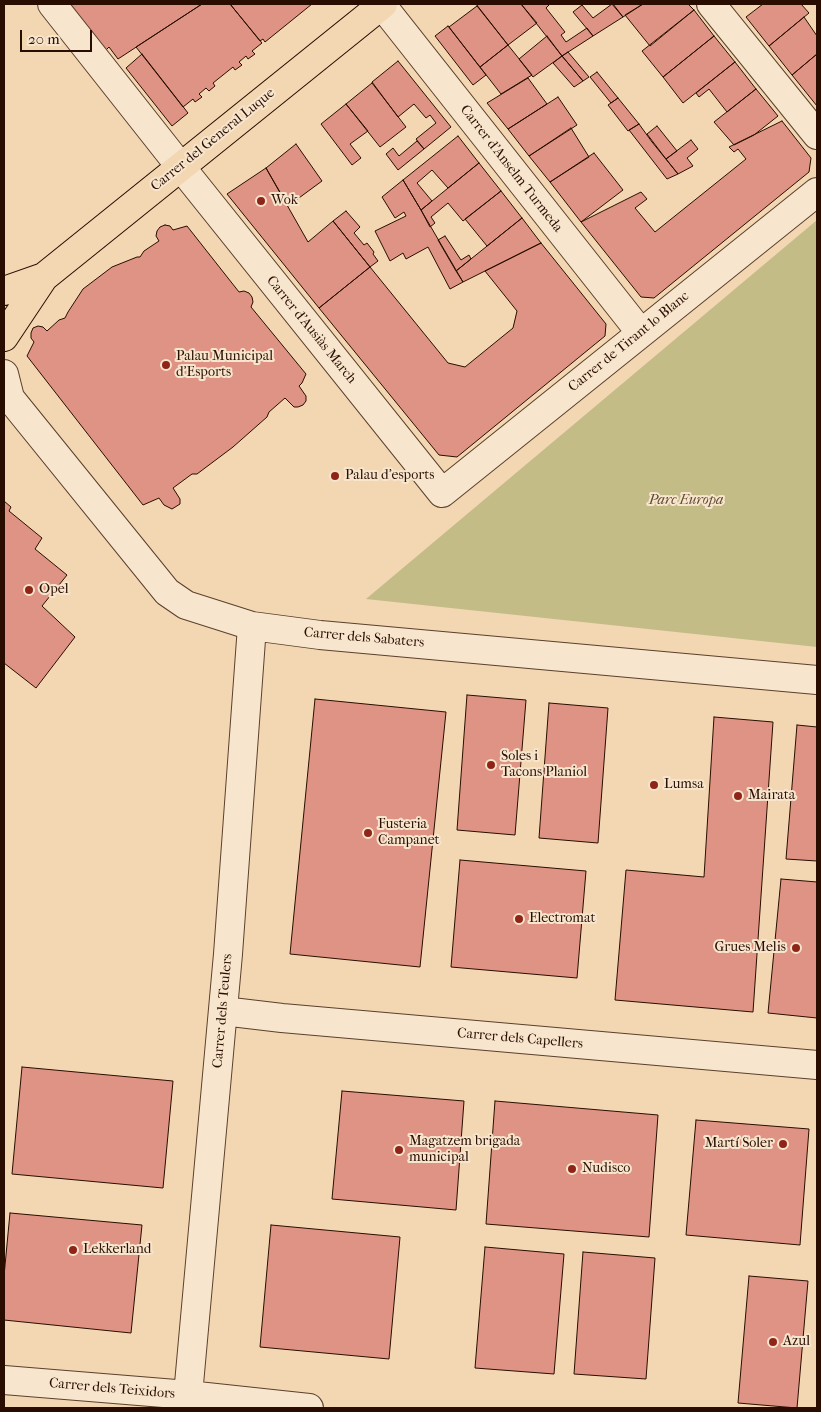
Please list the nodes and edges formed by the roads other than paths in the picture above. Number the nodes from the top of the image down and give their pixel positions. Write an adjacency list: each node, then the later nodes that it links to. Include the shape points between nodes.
1 (52, 4): 5 (street, Carrer d'Ausiàs March, via 106,58)
2 (382, 4): 5 (main road, Carrer del General Luque); 9 (street, Carrer d'Anselm Turmeda)
3 (711, 4): 4 (street)
4 (817, 134)
5 (180, 167): 7 (main road, Carrer del General Luque); 12 (street, Carrer d'Ausiàs March)
6 (817, 192): 9 (street, Carrer de Tirant lo Blanc)
7 (44, 277): 8 (main road, Carrer del General Luque); 10 (main road, Carrer del General Luque)
8 (4, 290)
9 (641, 333): 12 (street, Carrer de Tirant lo Blanc)
10 (4, 337)
11 (6, 390): 13 (street, Carrer dels Sabaters, via 167,592 186,605)
12 (442, 493)
13 (252, 626): 14 (street, Carrer dels Sabaters); 15 (street, Carrer dels Teulers)
14 (817, 680)
15 (223, 1011): 16 (street, Carrer dels Capellers); 18 (street, Carrer dels Teulers)
16 (817, 1065)
17 (4, 1380): 18 (street, Carrer dels Teixidors)
18 (188, 1395): 19 (street, Carrer dels Teixidors)
19 (309, 1408)

